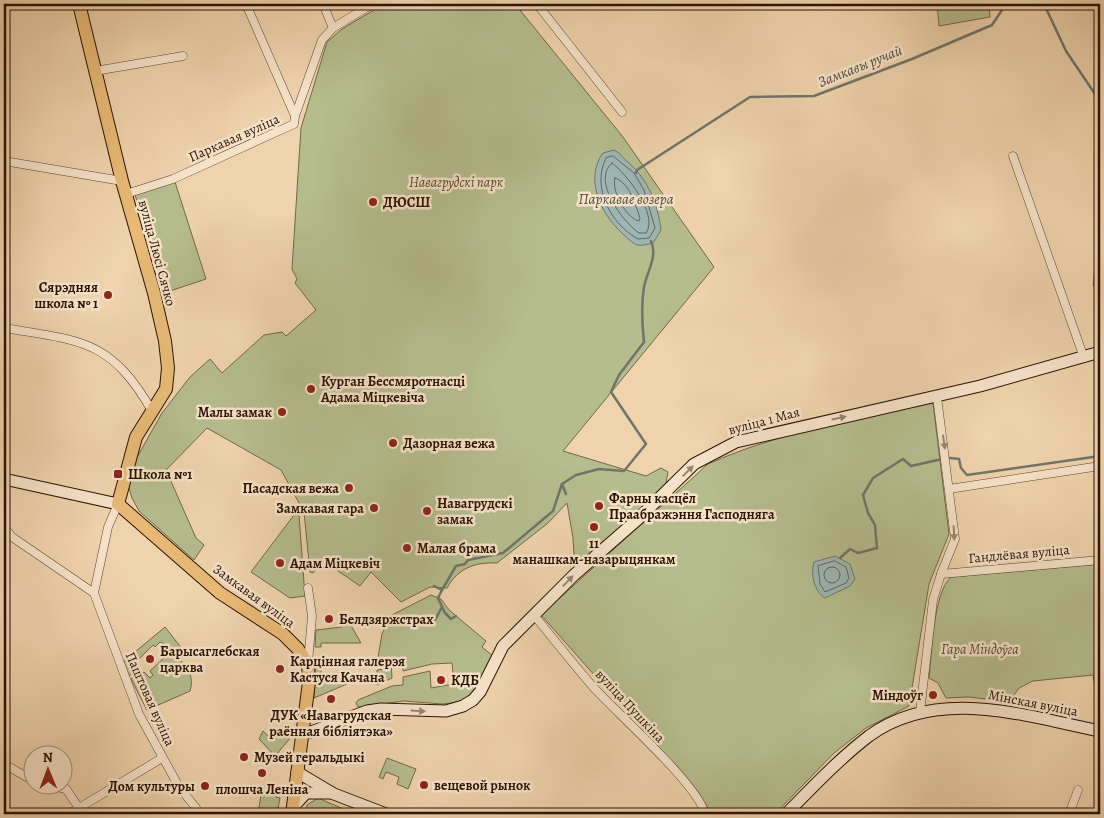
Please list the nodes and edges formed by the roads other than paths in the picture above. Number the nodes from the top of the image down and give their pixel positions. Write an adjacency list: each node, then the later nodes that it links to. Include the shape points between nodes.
1 (78, 4): 8 (main road, вуліца Люсі Сячко)
2 (246, 4): 10 (street)
3 (323, 4): 6 (street)
4 (372, 4): 6 (street, Паркавая вуліца)
5 (537, 4): 9 (street)
6 (333, 28): 10 (street, Паркавая вуліца, via 322,40)
7 (183, 56): 8 (street)
8 (95, 71): 13 (main road, вуліца Люсі Сячко)
9 (622, 112)
10 (295, 116): 14 (street, Паркавая вуліца, via 294,124 286,128 173,179)
11 (1013, 156): 17 (street)
12 (4, 161): 13 (street)
13 (122, 180): 14 (main road, вуліца Люсі Сячко)
14 (126, 194): 19 (main road, вуліца Люсі Сячко, via 165,341 166,389)
15 (4, 328): 19 (street, via 66,338 102,351 134,381)
16 (1100, 352): 17 (street, вуліца 1 Мая)
17 (1084, 358): 18 (street, вуліца 1 Мая)
18 (938, 396): 22 (street, one-way to 22); 29 (street, вуліца 1 Мая, one-way to 18, via 594,555 708,455 736,442)
19 (152, 411): 23 (main road, вуліца Люсі Сячко, via 136,437)
20 (1100, 466): 22 (street)
21 (4, 479): 23 (street)
22 (949, 489): 26 (street, one-way to 26, via 955,539)
23 (118, 504): 28 (street, via 108,528); 30 (main road, Замкавая вуліца, via 220,593 283,634)
24 (4, 527): 28 (street, via 12,537)
25 (1100, 560): 26 (street, Гандлёвая вуліца)
26 (940, 574): 31 (street, via 933,600)
27 (308, 588): 30 (street, via 312,616)
28 (94, 593): 34 (street, Паштовая вуліца, via 139,714)
29 (534, 615): 33 (street, вуліца 1 Мая, one-way to 29, via 381,709 437,712 463,706 480,692 503,646); 46 (street, вуліца Пушкіна, via 596,690 689,786)
30 (308, 665): 33 (main road)
31 (920, 712): 32 (street, Мінская вуліца, via 990,708); 47 (street, Мінская вуліца, via 896,720 871,735)
32 (1100, 731)
33 (302, 732): 36 (main road)
34 (162, 758): 41 (street); 42 (street, Паштовая вуліца)
35 (4, 764): 37 (street)
36 (297, 772): 39 (street); 43 (main road)
37 (22, 774)
38 (1078, 790): 48 (street)
39 (334, 794): 43 (street, via 306,793); 45 (street)
40 (70, 796): 41 (street)
41 (78, 808): 44 (street)
42 (196, 808)
43 (293, 810)
44 (69, 814)
45 (386, 814)
46 (705, 814)
47 (786, 814)
48 (1069, 814)

